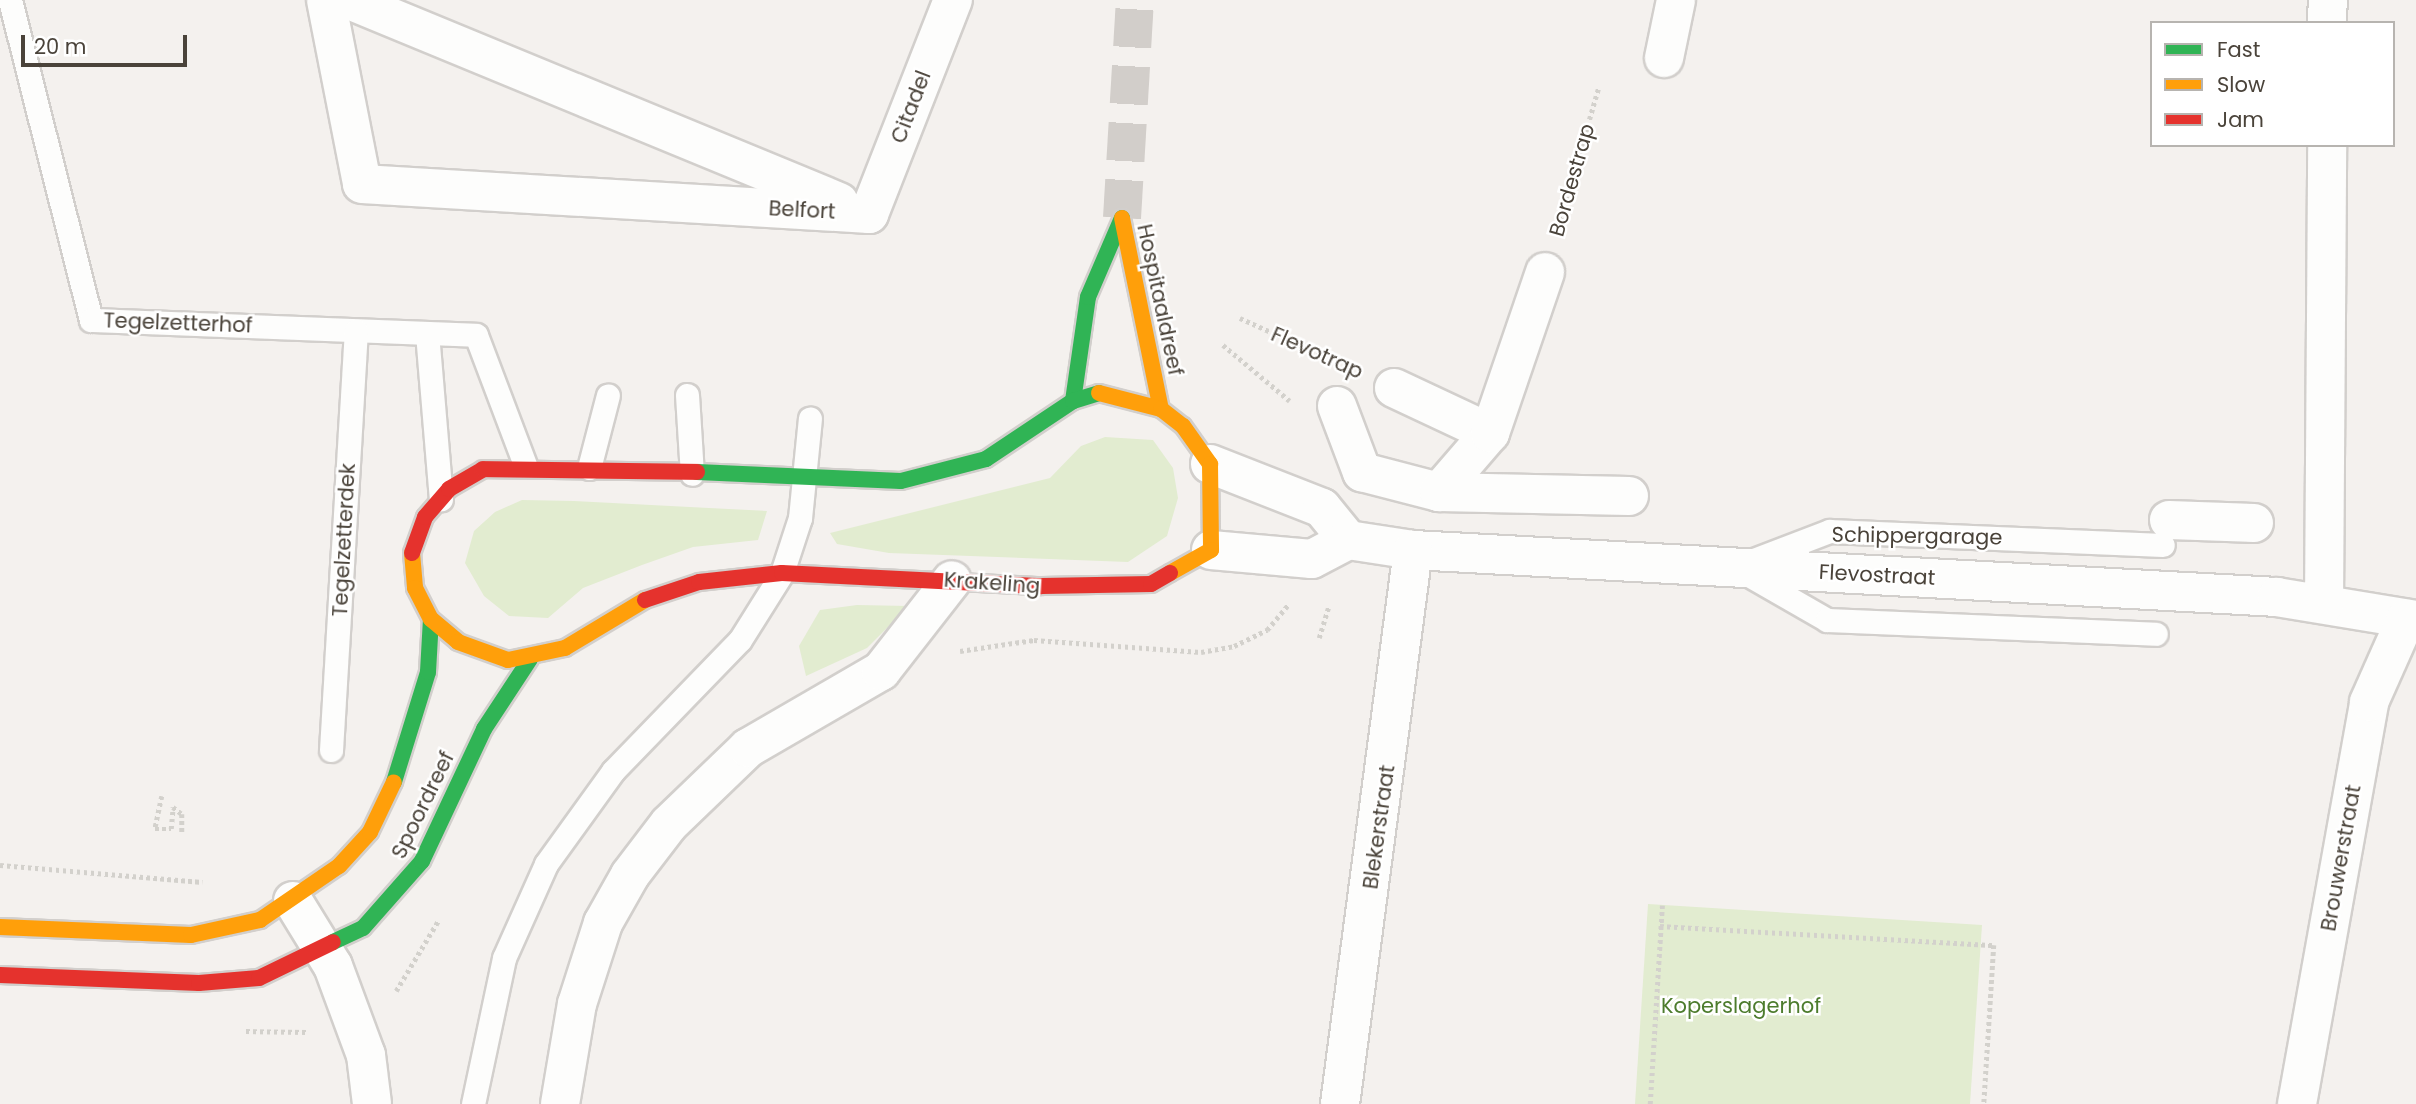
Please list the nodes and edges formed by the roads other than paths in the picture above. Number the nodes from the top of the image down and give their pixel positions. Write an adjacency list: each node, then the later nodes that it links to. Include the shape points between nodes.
1 (10, 0): 12 (lane, Tegelzetterhof, via 91,320)
2 (326, 0): 10 (street, Belfort, via 362,184)
3 (349, 0): 10 (street, Belfort)
4 (953, 0): 10 (street, Citadel)
5 (1676, 0): 8 (street)
6 (2328, 0): 7 (street)
7 (2328, 21)
8 (1664, 58)
9 (2327, 147): 38 (street)
10 (869, 214)
11 (1545, 272): 21 (street)
12 (356, 331): 13 (lane, Tegelzetterhof); 43 (lane, Tegelzetterdek)
13 (427, 333): 23 (lane, Tegelzetterhof, via 476,335); 29 (lane)
14 (1394, 388): 21 (street)
15 (608, 395): 24 (lane)
16 (687, 395): 25 (lane)
17 (1073, 401): 19 (main road, Krakeling, via 1099,393); 19 (main road, Hospitaaldreef, via 1088,297 1122,218); 26 (main road, Krakeling, via 986,459 943,474 901,481)
18 (1337, 406): 27 (street, via 1362,472)
19 (1161, 409): 22 (main road, Krakeling, via 1183,426)
20 (810, 418): 26 (lane)
21 (1490, 433): 27 (street)
22 (1210, 464): 32 (street, via 1322,508); 33 (main road)
23 (524, 465): 24 (main road, Krakeling); 29 (main road, Krakeling, via 483,469)
24 (589, 468): 25 (main road, Krakeling)
25 (692, 474): 26 (main road, Krakeling)
26 (806, 481): 36 (lane)
27 (1439, 492): 28 (street)
28 (1629, 496)
29 (441, 499): 39 (main road, Krakeling, via 425,517 412,554 415,588)
30 (2254, 523): 31 (street)
31 (2166, 533): 35 (lane, Schippergarage, via 1829,531)
32 (1348, 540): 33 (street, via 1312,559); 34 (street, Flevostraat)
33 (1211, 550): 37 (main road, Krakeling, via 1151,584)
34 (1413, 550): 35 (street, Flevostraat); 51 (street, Blekerstraat)
35 (1735, 568): 38 (street, Flevostraat); 41 (lane, via 1827,620)
36 (782, 573): 37 (main road, Krakeling); 42 (main road, Krakeling, via 664,592 630,605 565,648); 49 (lane, via 740,640 613,772 546,864 504,958)
37 (952, 580): 50 (street, via 881,671 748,748 669,824 630,874 603,923 577,1004)
38 (2324, 604): 40 (street, Flevostraat)
39 (431, 619): 42 (main road, Krakeling, via 486,656); 44 (main road, Spoordreef, via 428,672 392,789 370,832 339,866)
40 (2411, 619): 52 (street, Brouwerstraat, via 2369,702)
41 (2156, 634)
42 (530, 659): 46 (main road, Spoordreef, via 508,685 422,861 398,895)
43 (331, 750)
44 (292, 901): 45 (main road, Spoordreef, via 260,920 191,935); 46 (street)
45 (0, 928)
46 (324, 951): 47 (main road, Spoordreef, via 259,978 213,982); 48 (street, via 366,1055)
47 (0, 975)
48 (372, 1104)
49 (473, 1104)
50 (560, 1104)
51 (1340, 1104)
52 (2297, 1104)

